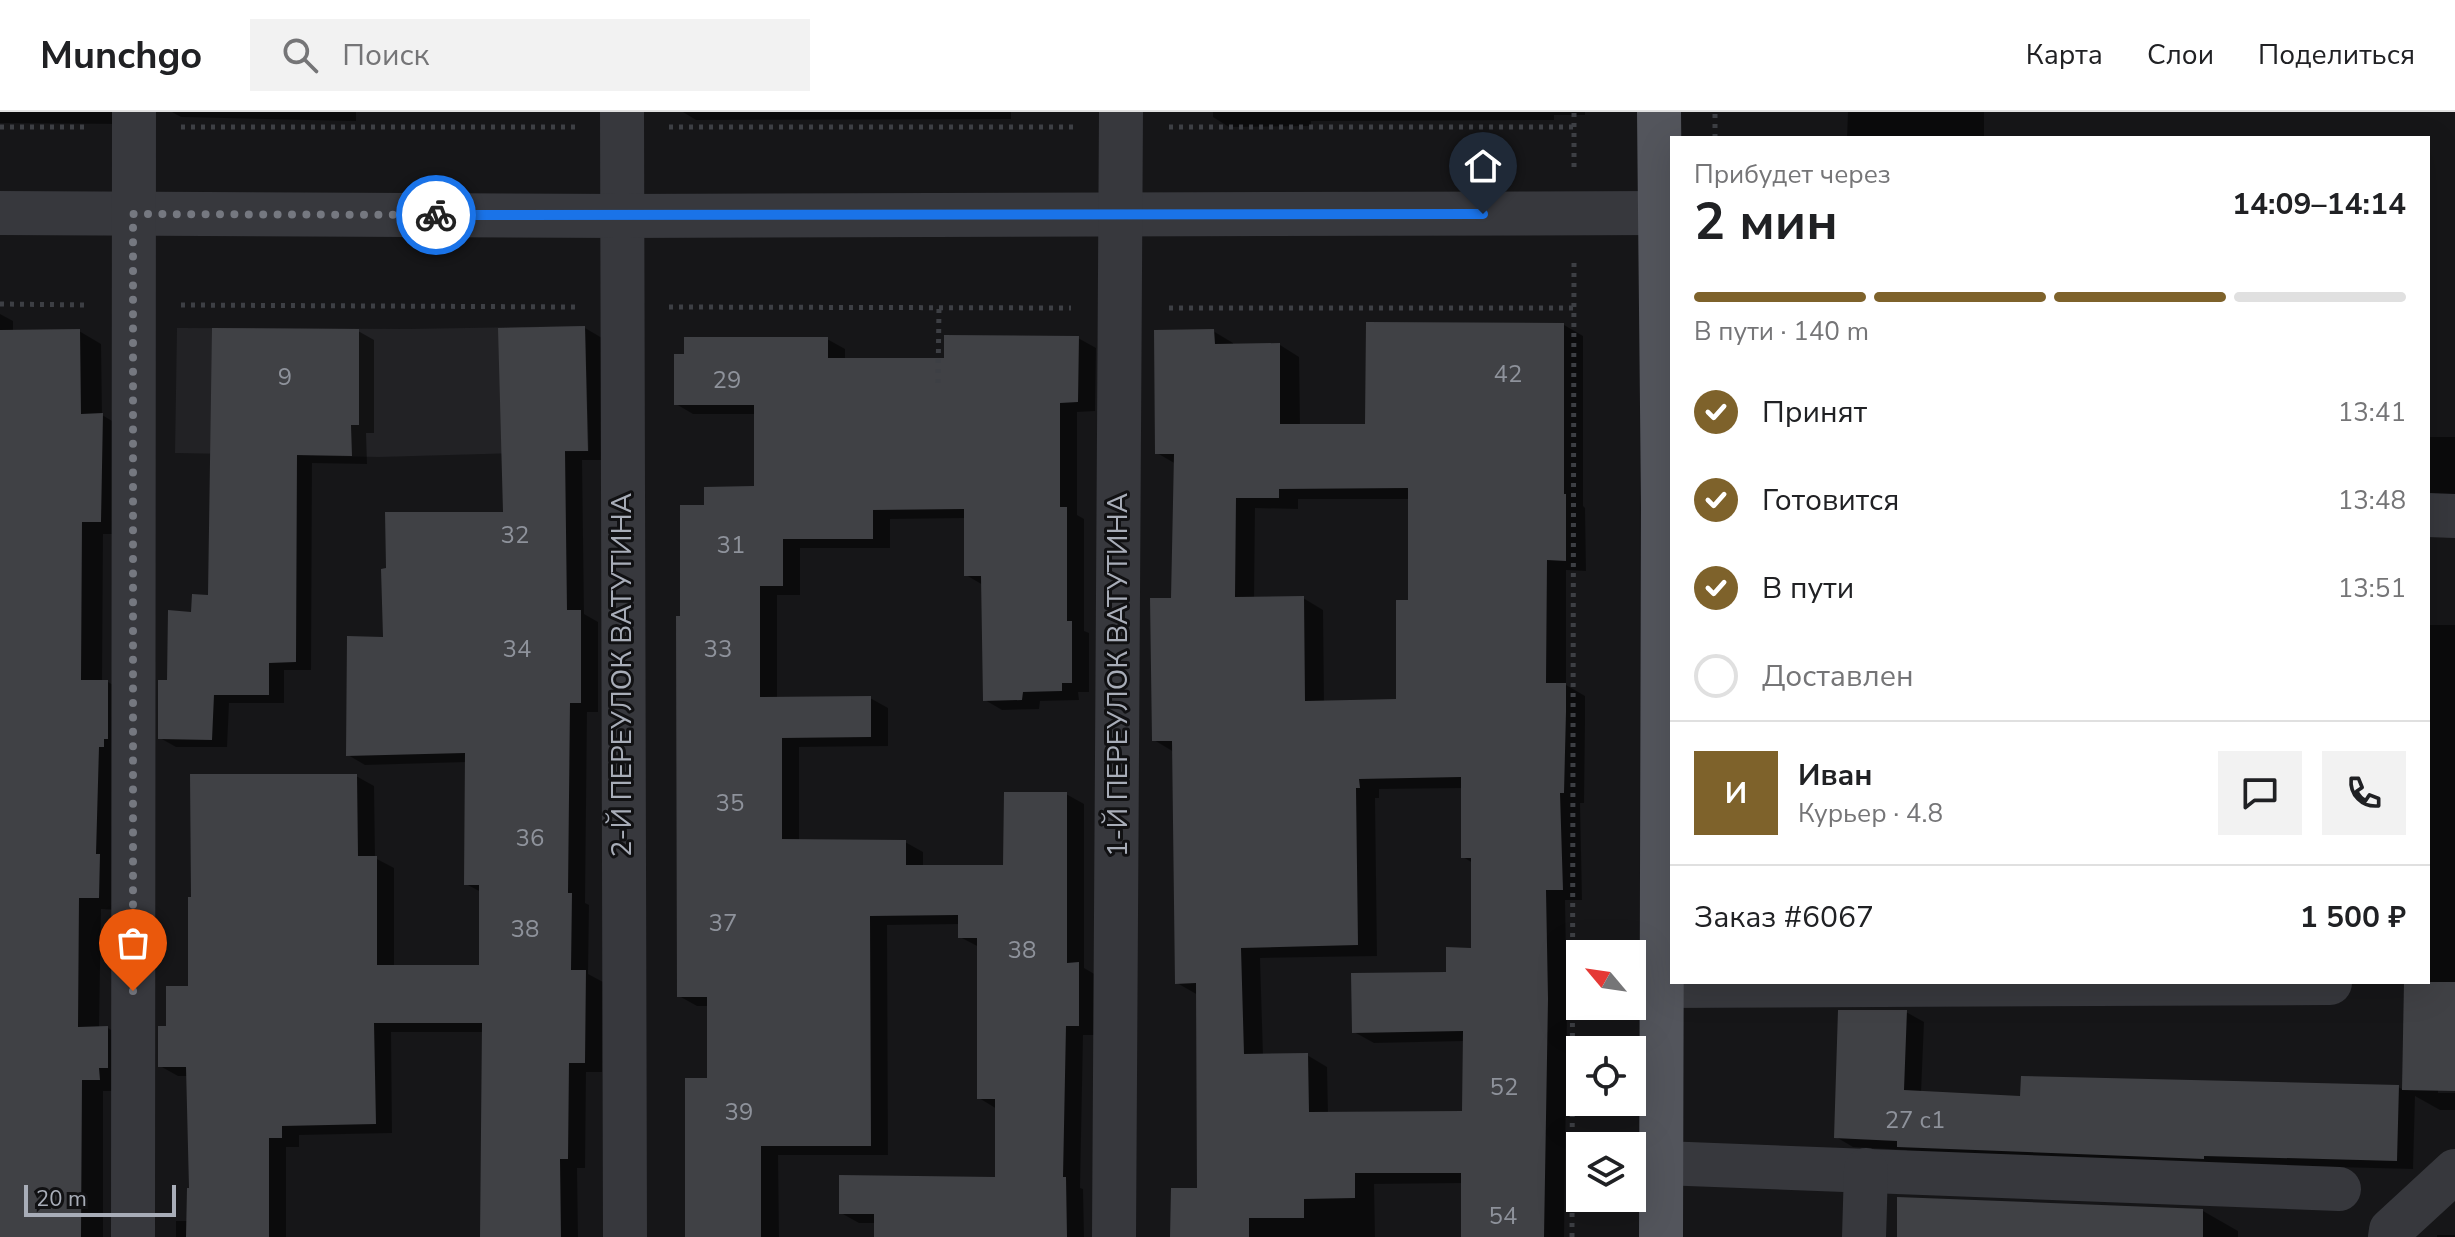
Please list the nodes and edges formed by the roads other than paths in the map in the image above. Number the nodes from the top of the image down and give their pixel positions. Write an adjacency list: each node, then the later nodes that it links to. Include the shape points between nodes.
1 (1659, 112): 6 (main road)
2 (134, 119): 7 (street)
3 (622, 120): 9 (street, 2-Й ПЕРЕУЛОК ВАТУТИНА)
4 (1121, 120): 8 (street, 1-Й ПЕРЕУЛОК ВАТУТИНА)
5 (0, 213): 7 (street)
6 (1659, 213): 8 (street); 10 (main road)
7 (133, 214): 9 (street); 19 (street)
8 (1120, 214): 9 (street); 21 (street, 1-Й ПЕРЕУЛОК ВАТУТИНА)
9 (621, 216): 20 (street, 2-Й ПЕРЕУЛОК ВАТУТИНА)
10 (1667, 506): 14 (main road)
11 (2430, 515): 12 (street)
12 (2455, 516)
13 (1917, 984): 14 (street)
14 (1662, 986): 15 (main road)
15 (1662, 1163): 16 (street); 22 (main road)
16 (1866, 1170): 18 (street); 23 (street)
17 (2455, 1171): 24 (street, via 2391,1230)
18 (2339, 1189)
19 (133, 1237)
20 (625, 1237)
21 (1114, 1237)
22 (1661, 1237)
23 (1864, 1237)
24 (2390, 1237)

